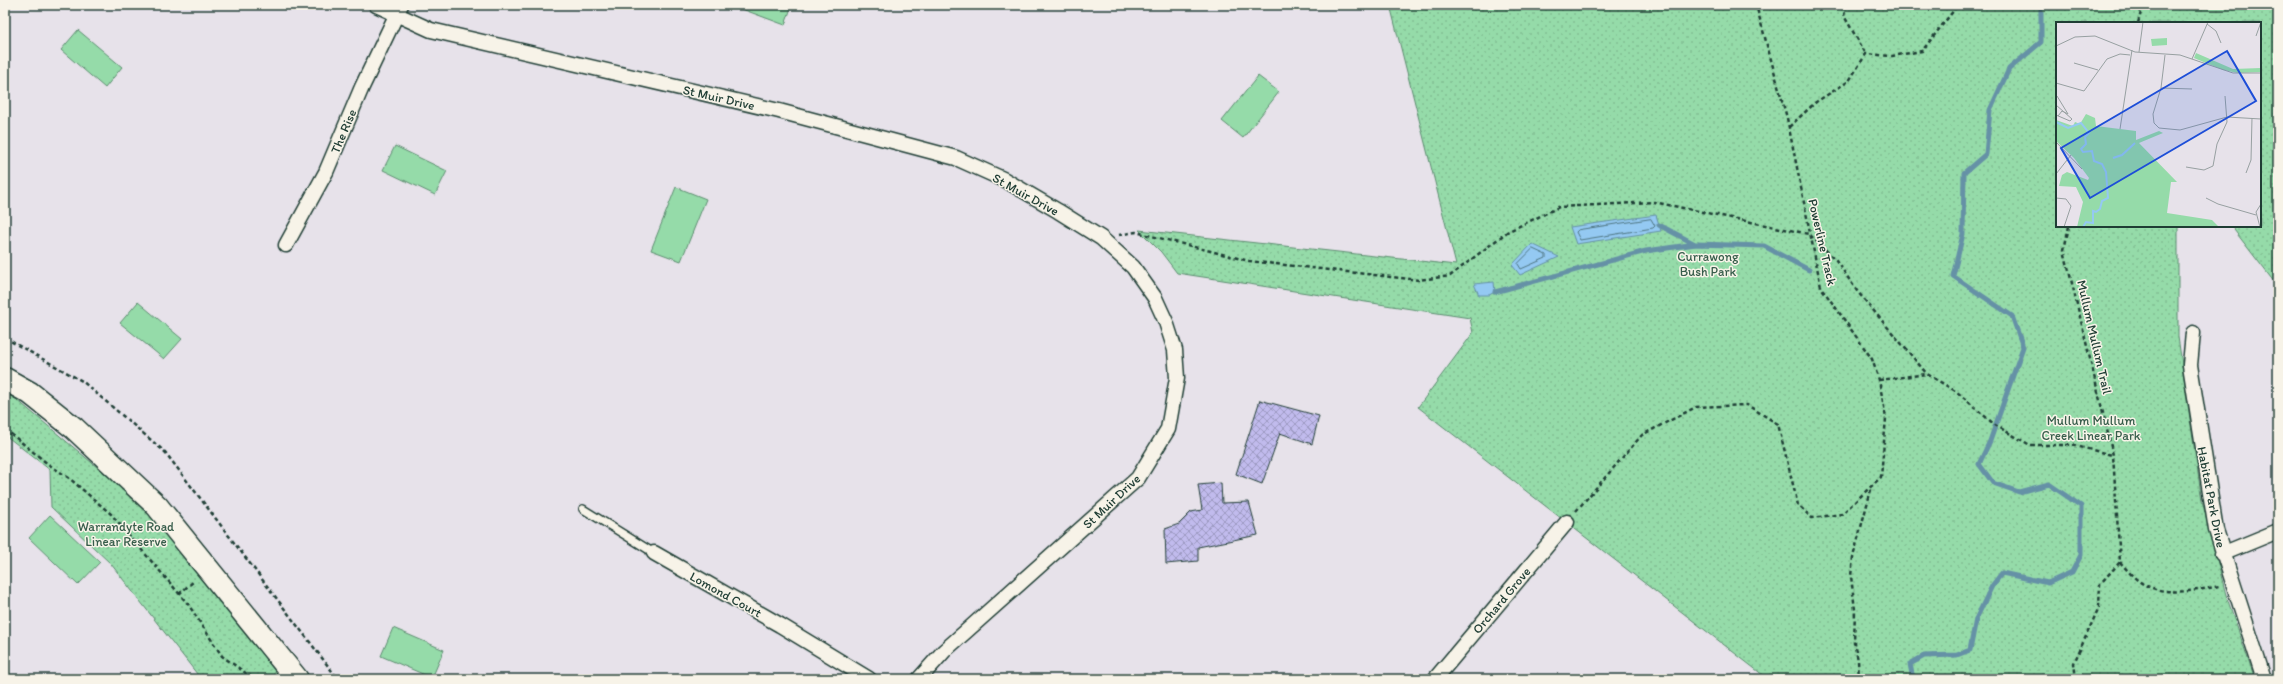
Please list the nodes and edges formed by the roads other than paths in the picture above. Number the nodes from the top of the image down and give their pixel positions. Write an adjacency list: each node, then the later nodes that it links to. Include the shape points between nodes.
1 (376, 5): 2 (street, St Muir Drive)
2 (398, 10): 3 (street, The Rise, via 326,172); 13 (street, St Muir Drive, via 431,30 779,111 956,158 1005,180 1101,238 1133,267 1154,298 1166,322 1175,350 1177,378 1168,429 1138,478 944,651)
3 (286, 245)
4 (2193, 333): 10 (street, Habitat Park Drive, via 2189,353 2193,389 2211,506)
5 (5, 379): 11 (main road, via 30,393 74,428 158,506)
6 (583, 509): 9 (lane, Lomond Court)
7 (1567, 522): 14 (street, Orchard Grove)
8 (2278, 531): 10 (street)
9 (654, 553): 12 (street, Lomond Court)
10 (2222, 554): 15 (street, Habitat Park Drive)
11 (297, 679)
12 (869, 679)
13 (919, 679)
14 (1435, 679)
15 (2264, 679)

